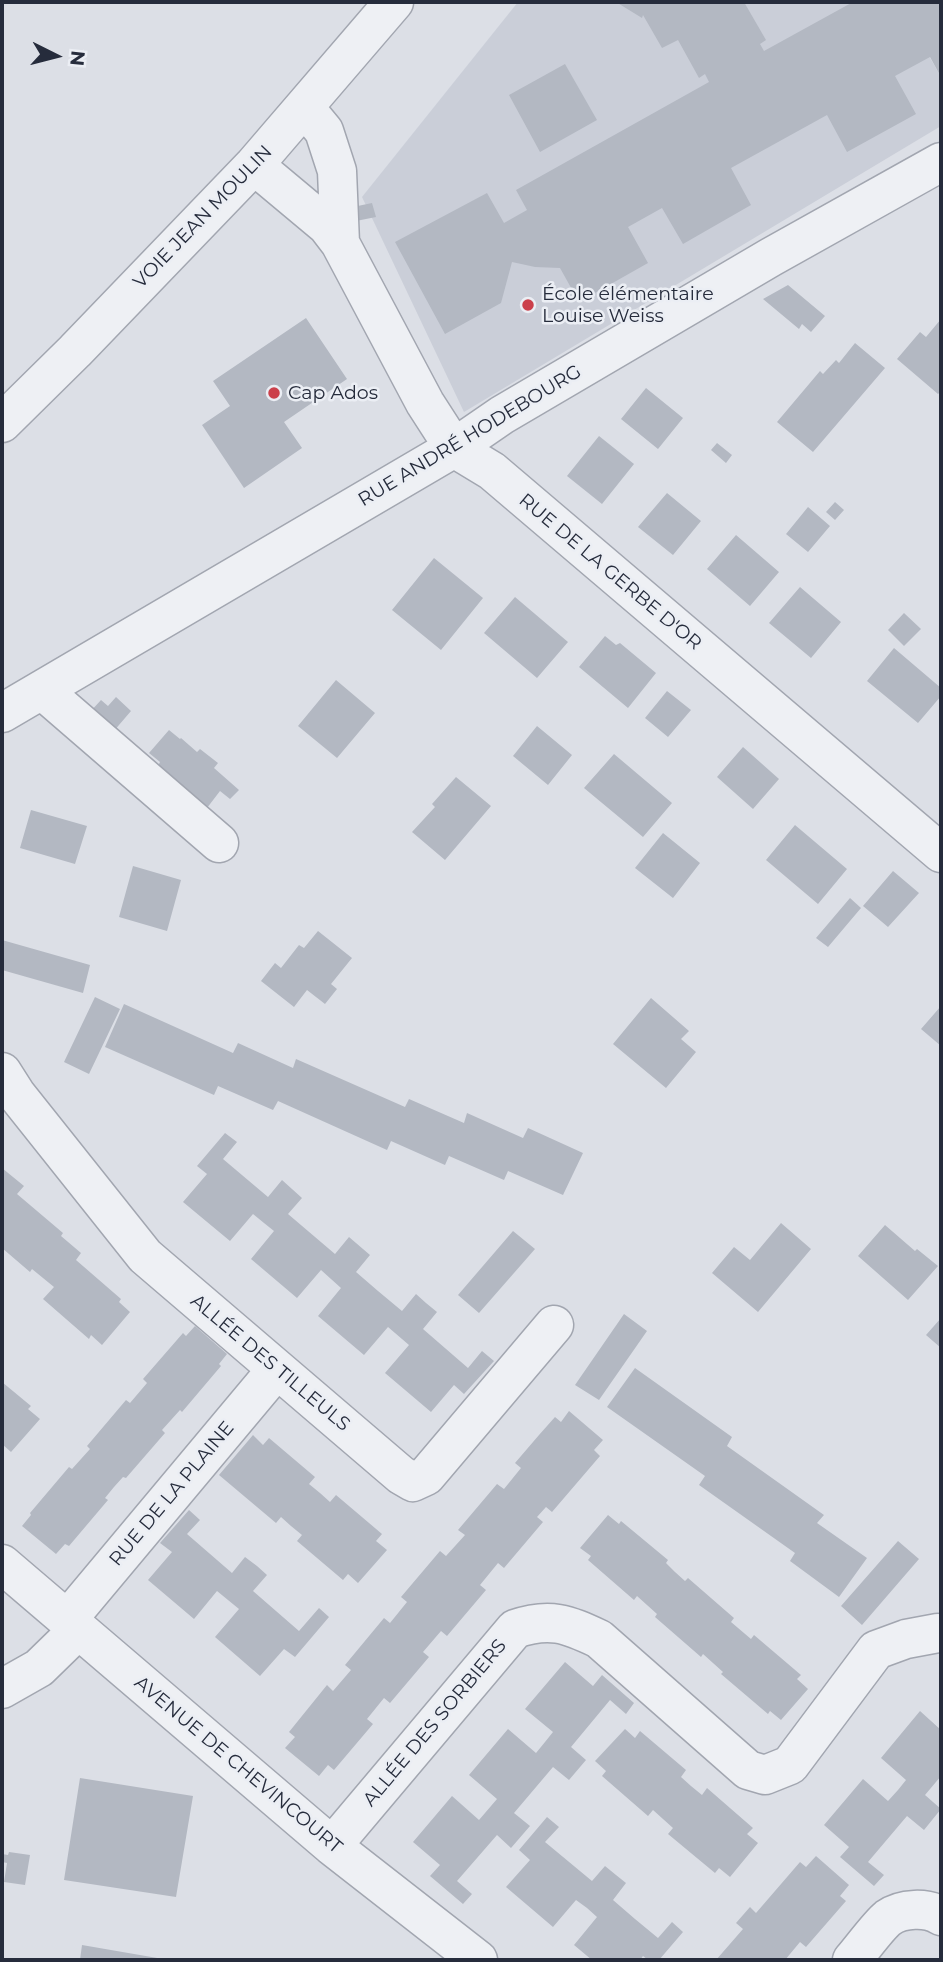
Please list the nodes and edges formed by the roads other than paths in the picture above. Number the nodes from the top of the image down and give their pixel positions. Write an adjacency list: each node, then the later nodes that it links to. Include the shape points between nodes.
1 (394, 2): 2 (street, VOIE JEAN MOULIN)
2 (305, 108): 4 (street, VOIE JEAN MOULIN); 5 (street, RUE DE LA GERBE D'OR, via 324,131 337,171)
3 (941, 162): 7 (street, RUE ANDRÉ HODEBOURG, via 513,408)
4 (254, 165): 5 (street, RUE DE LA GERBE D'OR); 6 (street, VOIE JEAN MOULIN)
5 (341, 243): 7 (street, RUE DE LA GERBE D'OR, via 425,403)
6 (2, 423)
7 (454, 448): 8 (street, RUE ANDRÉ HODEBOURG); 11 (street, RUE DE LA GERBE D'OR, via 492,471)
8 (42, 690): 9 (street, RUE ANDRÉ HODEBOURG); 10 (street)
9 (2, 713)
10 (219, 843)
11 (941, 853)
12 (2, 1072): 14 (street, ALLÉE DES TILLEULS, via 145,1256)
13 (554, 1325): 14 (street, ALLÉE DES TILLEULS, via 426,1476 414,1482)
14 (277, 1369): 16 (street, RUE DE LA PLAINE)
15 (2, 1564): 16 (street, AVENUE DE CHEVINCOURT)
16 (72, 1625): 18 (street, RUE DE LA PLAINE, via 39,1668); 19 (street, AVENUE DE CHEVINCOURT)
17 (938, 1633): 19 (street, ALLÉE DES SORBIERS, via 876,1650 790,1765 765,1775 748,1770 600,1639 573,1627 534,1622 515,1629)
18 (2, 1689)
19 (332, 1846): 21 (street, AVENUE DE CHEVINCOURT)
20 (941, 1916): 22 (street, via 919,1910 888,1918)
21 (478, 1960)
22 (852, 1960)

